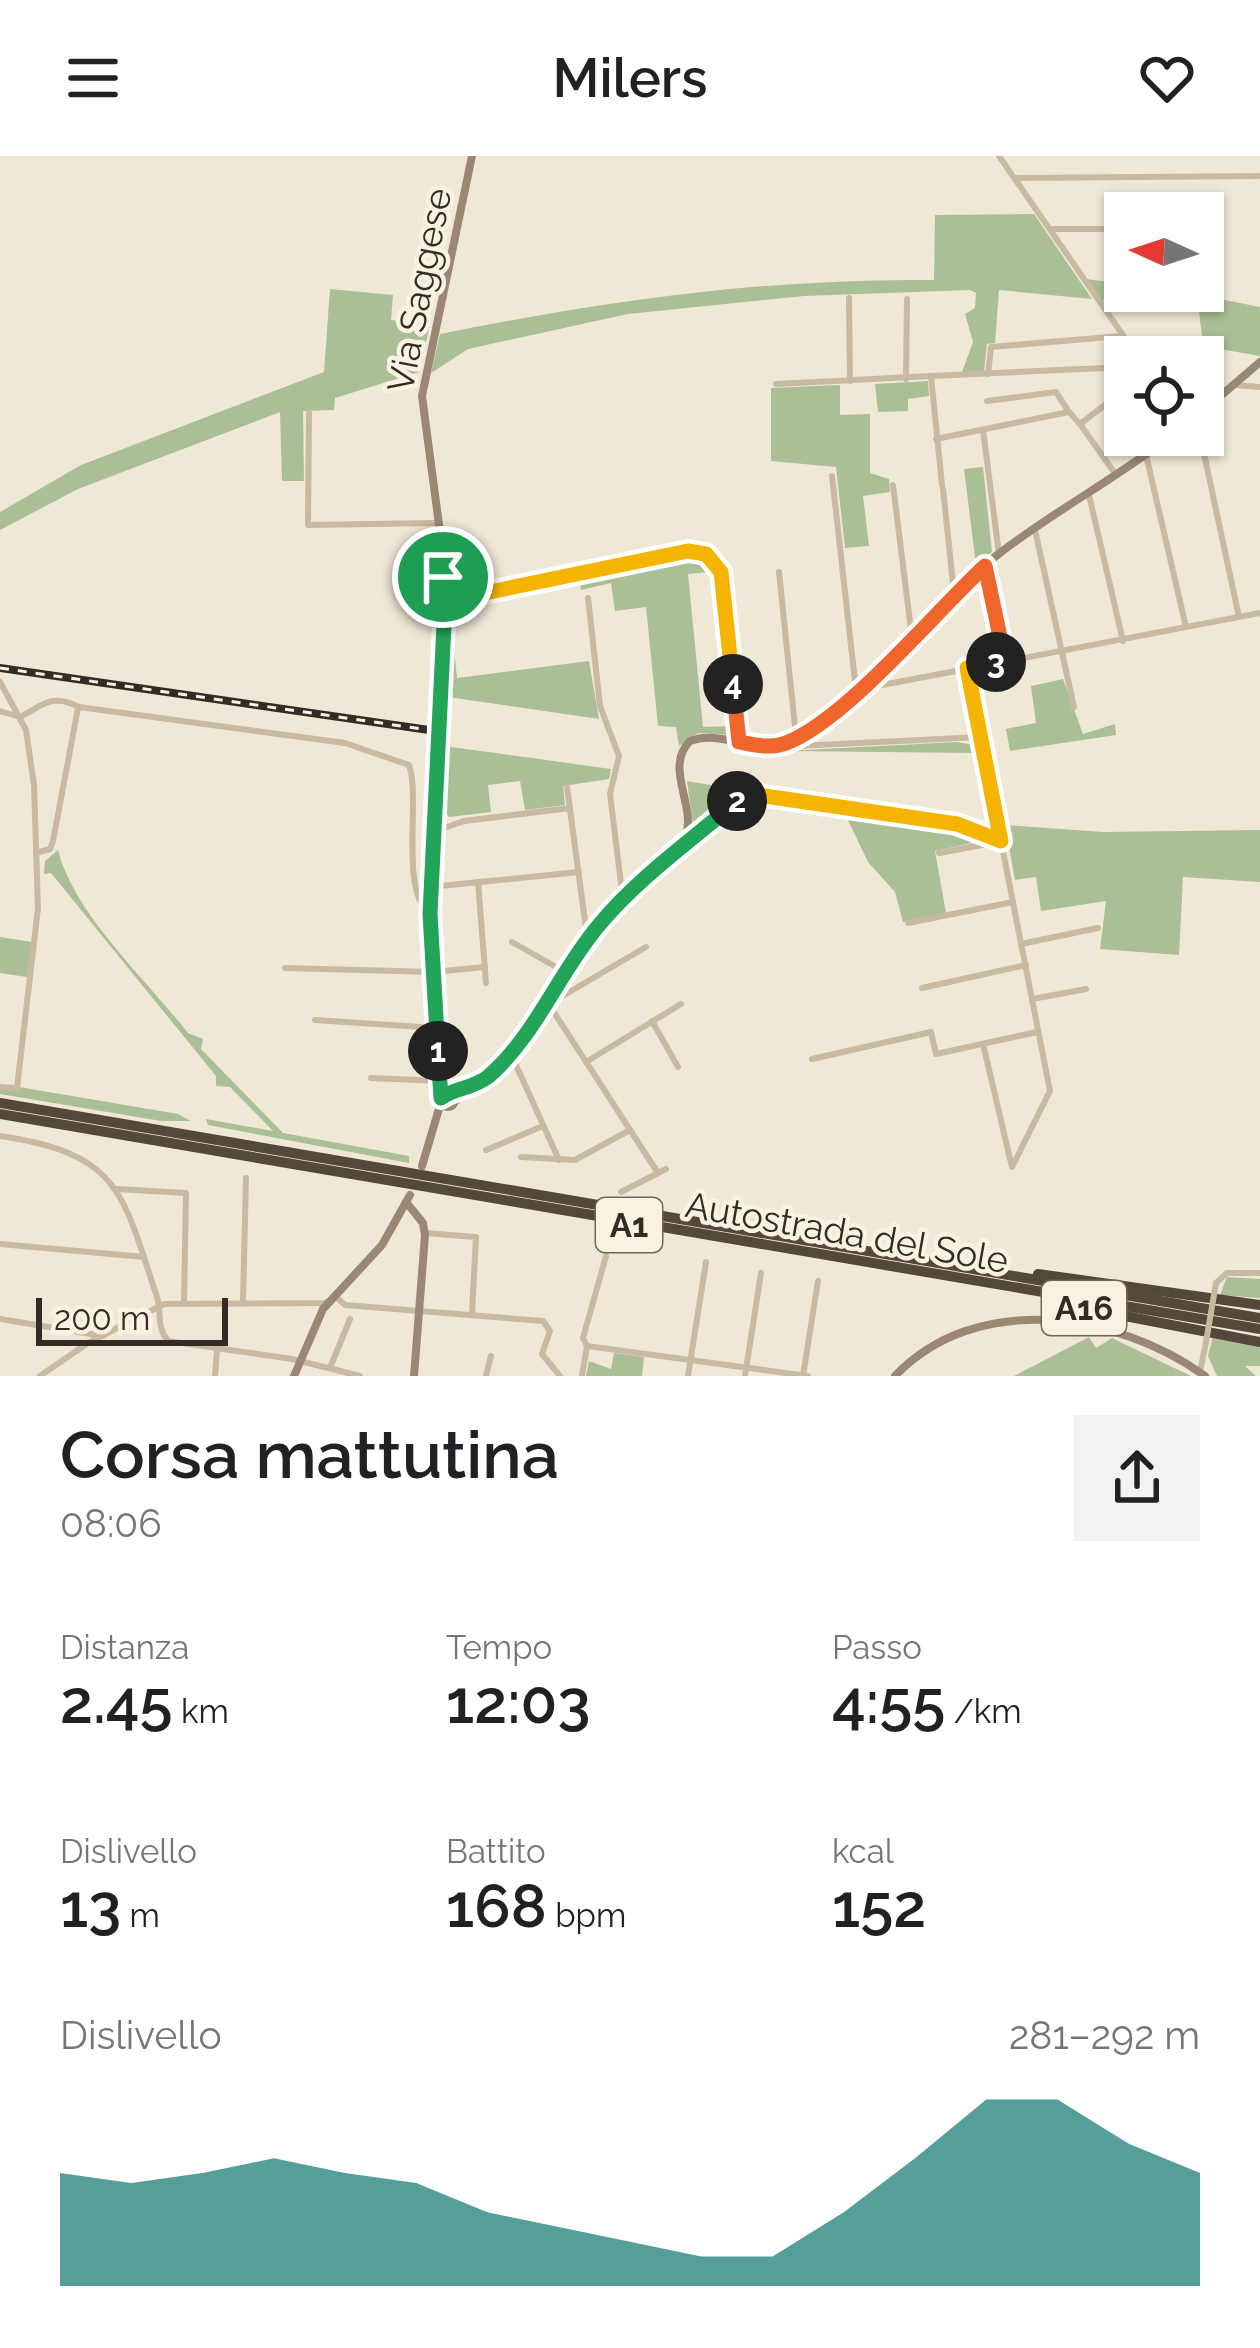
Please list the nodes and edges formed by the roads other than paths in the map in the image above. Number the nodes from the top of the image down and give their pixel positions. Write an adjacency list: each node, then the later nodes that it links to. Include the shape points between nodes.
1 (472, 156): 35 (main road, Via Saggese, via 422,396)
2 (999, 156): 4 (street)
3 (1260, 176): 4 (street)
4 (1015, 178): 5 (street)
5 (1051, 229): 6 (street); 9 (street)
6 (1104, 229)
7 (849, 298): 16 (street)
8 (907, 299): 15 (street)
9 (1121, 336)
10 (1104, 337): 13 (street, via 992,346)
11 (1259, 363): 18 (main road)
12 (1104, 368): 13 (street)
13 (988, 374): 14 (street)
14 (931, 376): 15 (street); 27 (street)
15 (906, 379): 16 (street)
16 (850, 381): 17 (street)
17 (776, 384)
18 (1234, 385): 19 (street); 20 (main road)
19 (1260, 388)
20 (1224, 393)
21 (987, 401): 23 (street, via 1056,392)
22 (1104, 406): 25 (street)
23 (1069, 412): 25 (street); 26 (street)
24 (309, 413): 35 (street, via 308,525)
25 (1080, 424): 32 (street)
26 (983, 430): 27 (street); 37 (street)
27 (936, 439): 40 (street)
28 (1145, 456): 32 (main road)
29 (1146, 456): 47 (street)
30 (1204, 456): 45 (street)
31 (832, 476): 54 (street)
32 (1117, 476): 34 (main road)
33 (893, 484): 49 (street)
34 (1089, 495): 36 (main road); 48 (street)
35 (436, 523): 41 (main road, Via Saggese)
36 (1035, 530): 37 (main road); 50 (street)
37 (999, 554): 38 (main road)
38 (985, 566): 40 (main road); 51 (street)
39 (779, 572): 59 (street)
40 (955, 594): 49 (main road)
41 (446, 598): 43 (main road); 43 (main road, via 431,597); 46 (main road); 60 (street, via 706,554 721,572)
42 (588, 598): 73 (street, via 600,706 619,756 610,794)
43 (434, 606): 46 (main road)
44 (1260, 613): 45 (street)
45 (1239, 617): 47 (street)
46 (444, 625): 61 (main road)
47 (1186, 627): 48 (street)
48 (1124, 640): 50 (street)
49 (912, 641): 54 (main road)
50 (1060, 650): 51 (street); 56 (street)
51 (1005, 660): 52 (street)
52 (967, 668): 54 (street); 58 (street)
53 (0, 682): 68 (street, bridge, via 26,730)
54 (856, 690): 59 (main road)
55 (79, 706): 57 (street, via 50,699 20,717); 68 (street, via 53,841); 75 (street, via 322,739 409,765 418,886)
56 (1074, 707)
57 (0, 711)
58 (981, 737): 59 (street, via 808,747); 66 (street)
59 (795, 739): 60 (main road)
60 (739, 742): 67 (main road, via 704,737 683,748)
61 (438, 750): 64 (street, via 439,813); 65 (main road)
62 (567, 787): 63 (street)
63 (570, 808): 64 (street); 70 (street)
64 (464, 821): 65 (street)
65 (433, 833): 72 (main road)
66 (1001, 841): 67 (street, via 957,824 751,794); 69 (street); 74 (street)
67 (683, 843): 73 (main road)
68 (36, 853): 104 (street, via 19,1080 16,1088)
69 (939, 854)
70 (579, 872): 71 (street); 78 (street)
71 (478, 882): 72 (street); 83 (street)
72 (430, 887): 75 (main road)
73 (623, 900): 78 (main road)
74 (1013, 902): 76 (street); 80 (street)
75 (430, 914): 85 (main road)
76 (908, 923)
77 (1099, 928): 80 (street)
78 (587, 940): 86 (main road)
79 (512, 942): 86 (street)
80 (1021, 944): 82 (street)
81 (646, 947): 91 (street)
82 (1026, 965): 88 (street); 90 (street)
83 (485, 967): 85 (street); 87 (street)
84 (285, 968): 85 (street)
85 (433, 972): 95 (main road)
86 (565, 972): 91 (main road)
87 (486, 983)
88 (922, 988)
89 (1087, 988): 90 (street)
90 (1032, 999): 96 (street)
91 (547, 1002): 98 (main road); 100 (street)
92 (681, 1004): 94 (street)
93 (315, 1020): 95 (street)
94 (652, 1021): 100 (street); 101 (street)
95 (436, 1028): 103 (main road)
96 (1039, 1032): 97 (street); 97 (street, via 1050,1091 1008,1167)
97 (983, 1044): 99 (street, via 936,1054 931,1032)
98 (511, 1054): 105 (main road, via 471,1090); 108 (street)
99 (812, 1059)
100 (586, 1062): 109 (street)
101 (679, 1067)
102 (371, 1078): 103 (street)
103 (440, 1082): 105 (main road)
104 (0, 1087)
105 (448, 1099): 114 (main road)
106 (0, 1103): 125 (highway, Autostrada del Sole / A1)
107 (0, 1114): 127 (highway, Autostrada del Sole / A1)
108 (544, 1126): 111 (street); 113 (street)
109 (630, 1130): 113 (street, via 575,1160); 116 (street)
110 (0, 1136): 118 (street, via 85,1159)
111 (486, 1150)
112 (521, 1157): 113 (street)
113 (559, 1160)
114 (422, 1166)
115 (666, 1168): 116 (street)
116 (658, 1173): 119 (street)
117 (246, 1178): 131 (street)
118 (117, 1189): 123 (street); 132 (street, via 186,1193)
119 (621, 1192)
120 (424, 1233): 130 (main road, via 408,1199); 135 (main road); 136 (street, via 476,1237)
121 (0, 1244): 123 (street)
122 (606, 1256): 143 (street)
123 (144, 1257): 134 (street)
124 (706, 1262): 146 (street)
125 (970, 1269): 133 (highway); 138 (highway, Autostrada del Sole / A1)
126 (761, 1273): 149 (street)
127 (908, 1273): 140 (highway, Autostrada del Sole / A1); 142 (highway, A16)
128 (1260, 1273): 150 (street, bridge, via 1227,1273 1216,1283)
129 (818, 1281): 160 (street)
130 (338, 1298): 131 (street); 135 (street); 147 (main road, via 323,1309)
131 (243, 1301): 132 (street)
132 (184, 1302): 134 (street)
133 (1260, 1305)
134 (160, 1306): 141 (street); 144 (street, via 167,1341)
135 (418, 1312): 136 (street); 155 (main road)
136 (471, 1315): 157 (street, via 543,1321 550,1331 542,1354)
137 (0, 1318): 141 (street)
138 (1260, 1318)
139 (350, 1319): 148 (street)
140 (1260, 1329)
141 (104, 1336): 151 (street)
142 (1260, 1342)
143 (587, 1346): 146 (street); 158 (street)
144 (217, 1348): 147 (street); 152 (street)
145 (491, 1357): 156 (street)
146 (691, 1358): 149 (street); 159 (street)
147 (298, 1363): 148 (street); 153 (main road)
148 (330, 1368): 154 (street)
149 (746, 1372): 160 (street)
150 (1202, 1374): 161 (main road, via 1115,1334 1021,1319 947,1336)
151 (40, 1376)
152 (215, 1376)
153 (294, 1376)
154 (360, 1376)
155 (414, 1376)
156 (486, 1376)
157 (560, 1376)
158 (582, 1376)
159 (688, 1376)
160 (805, 1376)
161 (895, 1376)

